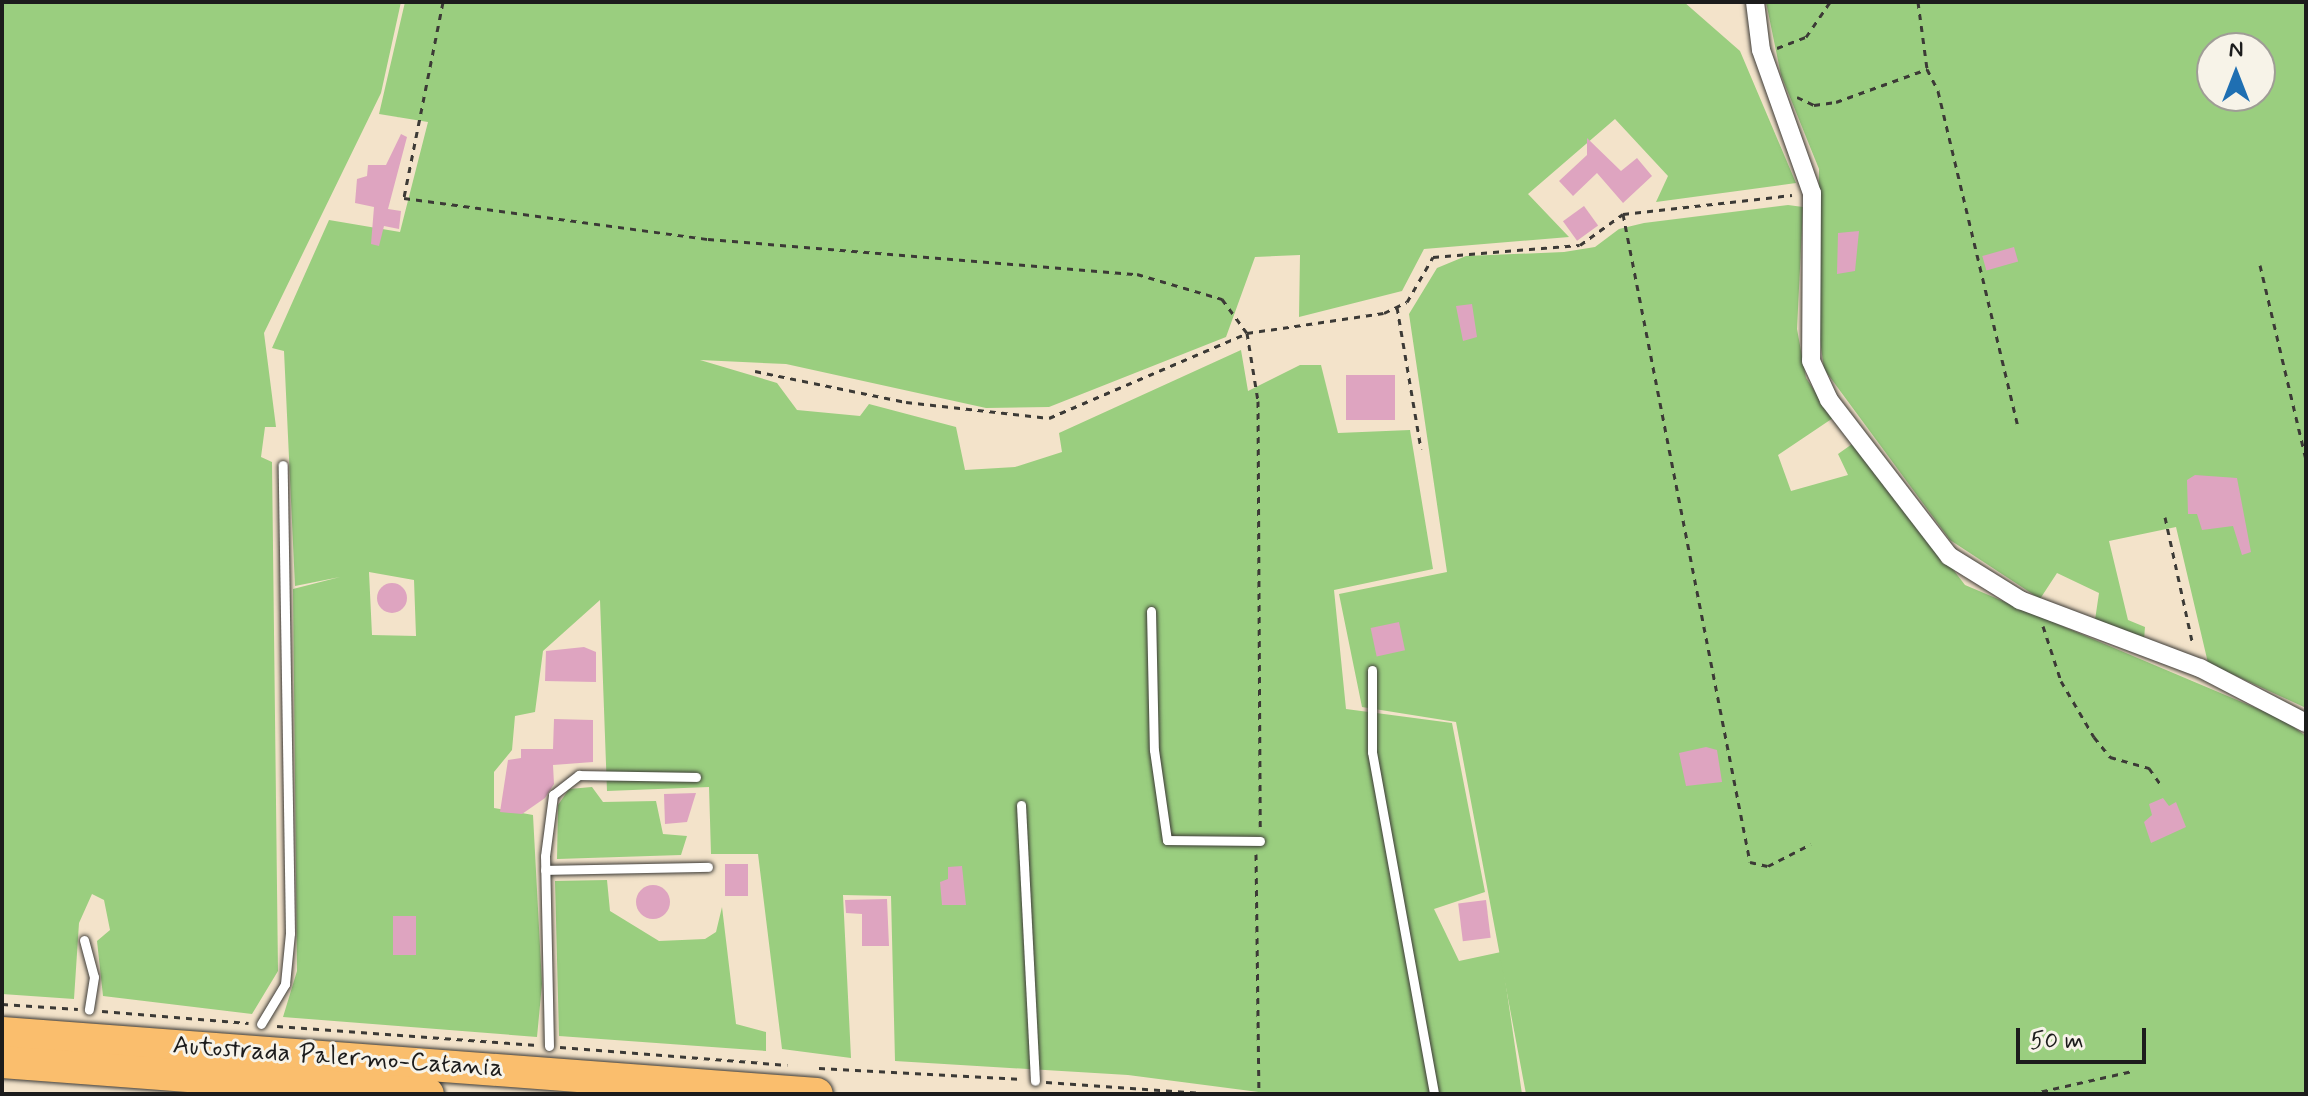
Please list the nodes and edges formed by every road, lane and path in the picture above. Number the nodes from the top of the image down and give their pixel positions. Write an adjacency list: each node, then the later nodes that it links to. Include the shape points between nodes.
1 (443, 2): 12 (path, via 404,198 708,239 1137,274 1222,299)
2 (1755, 2): 5 (street)
3 (1830, 2): 5 (path, via 1806,37)
4 (1918, 2): 6 (path)
5 (1761, 50): 7 (street)
6 (1927, 69): 7 (path, via 1836,102); 14 (path, via 1938,91)
7 (1778, 97): 8 (street)
8 (1812, 193): 9 (path); 19 (street, via 1811,361 1829,400 1949,556)
9 (1623, 214): 11 (path, via 1580,245 1433,257 1417,289); 28 (path, via 1750,862 1768,866)
10 (2260, 265): 16 (path)
11 (1397, 307): 12 (path); 15 (path)
12 (1247, 333): 13 (path, via 1049,418 906,402); 27 (path, via 1258,401)
13 (755, 371)
14 (2018, 426)
15 (1421, 449)
16 (2306, 460)
17 (283, 465): 34 (lane, via 290,933 285,984)
18 (2165, 517): 21 (path)
19 (2037, 607): 21 (street); 25 (path, via 2061,681 2094,737 2110,757 2149,768)
20 (1151, 611): 27 (lane, via 1154,750 1167,840)
21 (2200, 668): 23 (street)
22 (1372, 670): 45 (lane, via 1372,752)
23 (2306, 723)
24 (696, 777): 30 (lane, via 579,775 553,795)
25 (2161, 785)
26 (1021, 805): 41 (lane)
27 (1260, 841): 44 (path)
28 (1811, 844)
29 (708, 867): 30 (lane)
30 (545, 870): 36 (lane)
31 (84, 940): 33 (lane, via 94,977)
32 (2, 1004): 33 (path)
33 (89, 1010): 34 (path)
34 (261, 1024): 36 (path)
35 (2, 1033): 40 (highway, Autostrada Palermo-Catania)
36 (549, 1046): 38 (path)
37 (2, 1062): 42 (highway, Autostrada Palermo-Catania)
38 (792, 1066)
39 (2132, 1071): 46 (path)
40 (810, 1081): 41 (path)
41 (1035, 1081): 43 (path)
42 (428, 1094)
43 (1217, 1094)
44 (1259, 1094)
45 (1434, 1094)
46 (2030, 1094)

